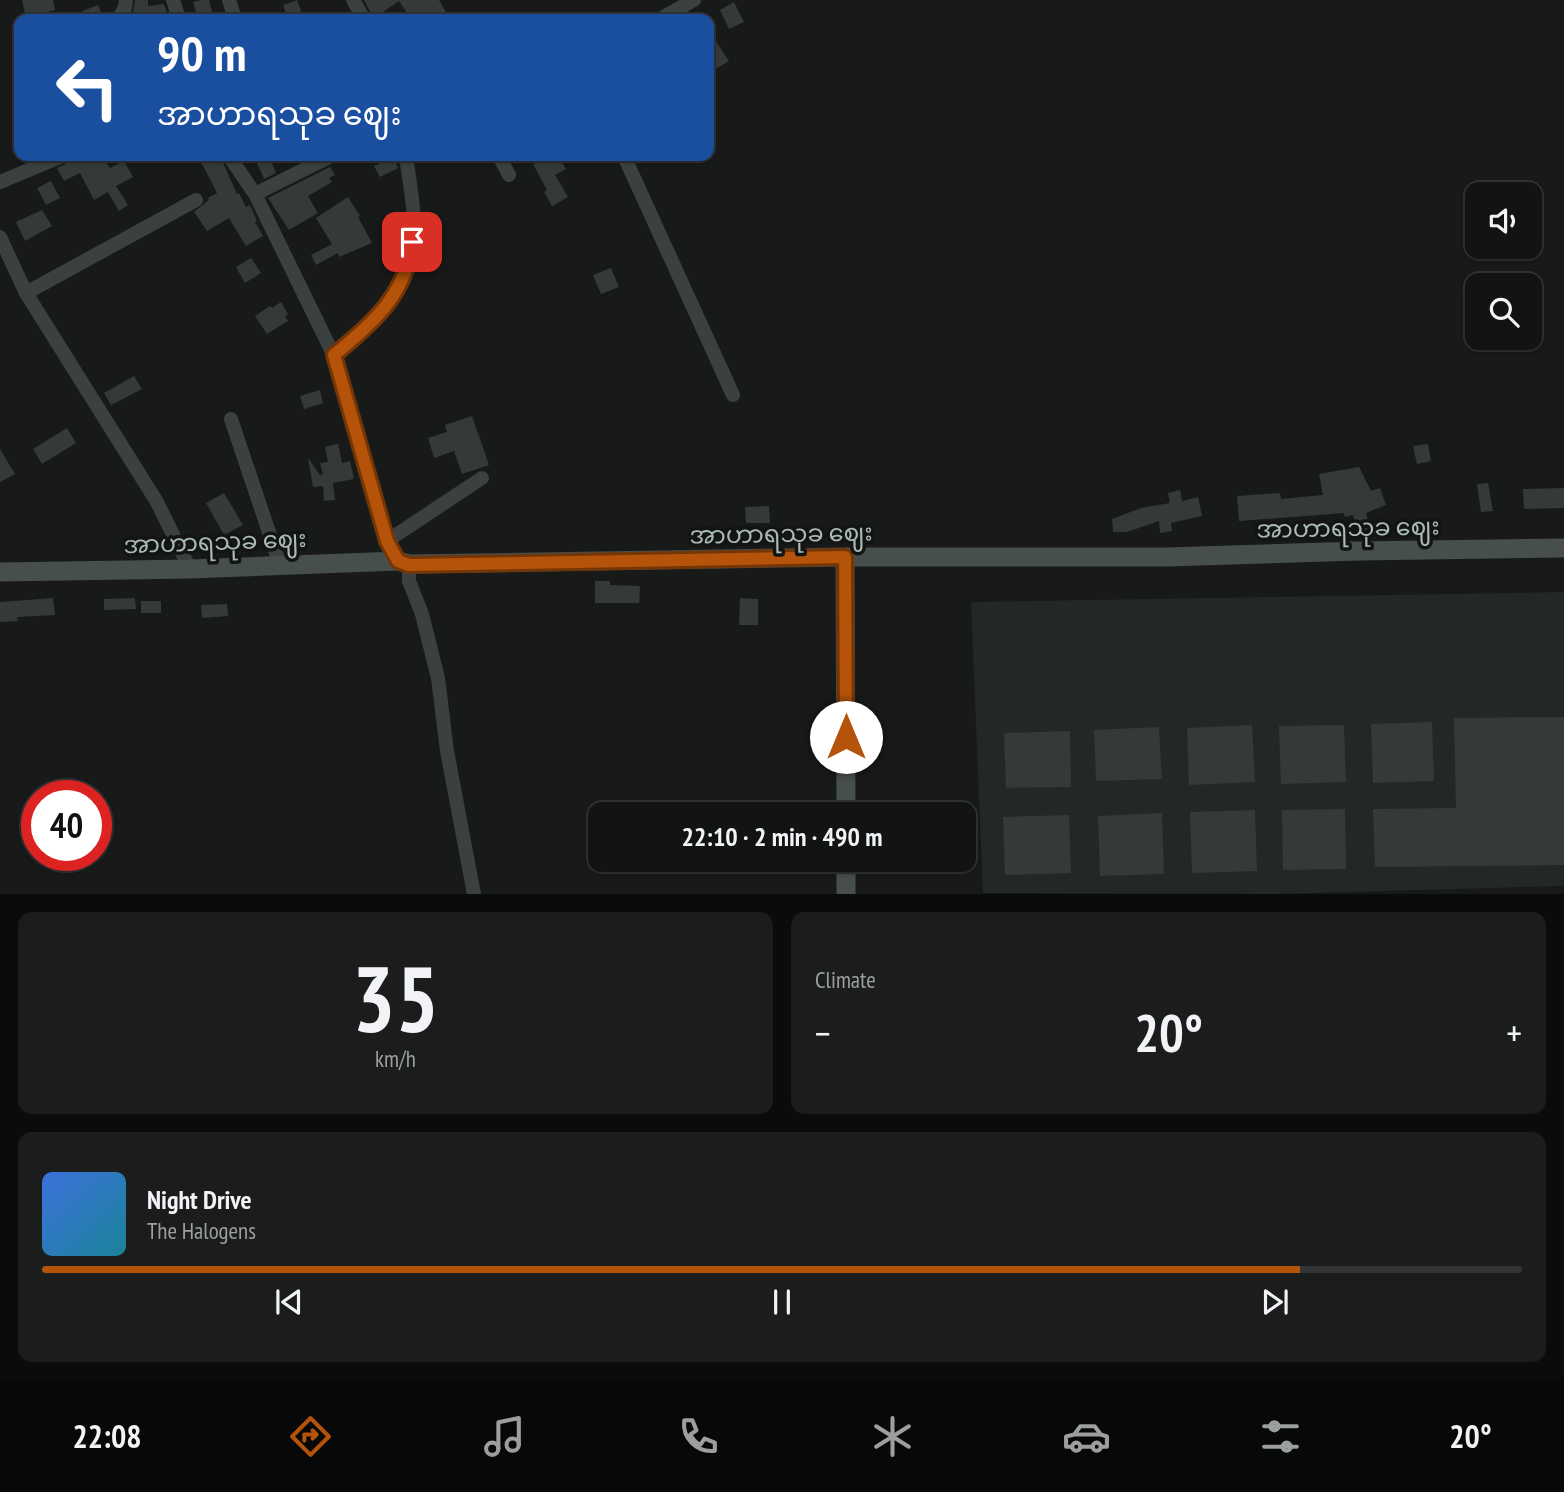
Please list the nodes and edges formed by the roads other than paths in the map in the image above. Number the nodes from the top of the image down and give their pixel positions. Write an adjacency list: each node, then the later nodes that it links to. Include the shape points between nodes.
1 (694, 0): 2 (street)
2 (669, 14)
3 (50, 161): 10 (street)
4 (232, 161): 11 (street)
5 (321, 161): 11 (street)
6 (407, 161): 15 (street, via 414,226 411,258 388,305)
7 (502, 161): 9 (street)
8 (626, 161): 16 (street)
9 (509, 175)
10 (0, 182)
11 (255, 194): 15 (street)
12 (197, 200): 14 (street)
13 (0, 237): 14 (street)
14 (26, 293): 24 (street, via 157,502)
15 (334, 355): 19 (street)
16 (733, 395)
17 (231, 419): 23 (street)
18 (482, 478): 19 (street)
19 (387, 541): 22 (street)
20 (1564, 548): 21 (street, အာဟာရသုခ ဈေး, via 1166,557)
21 (845, 557): 22 (street, အာဟာရသုခ ဈေး); 26 (street)
22 (403, 563): 23 (street, အာဟာရသုခ ဈေး); 28 (street, via 438,678)
23 (281, 565): 24 (street, အာဟာရသုခ ဈေး)
24 (190, 569): 25 (street, အာဟာရသုခ ဈေး)
25 (0, 572)
26 (846, 802)
27 (846, 872): 29 (street)
28 (474, 894)
29 (846, 894)

